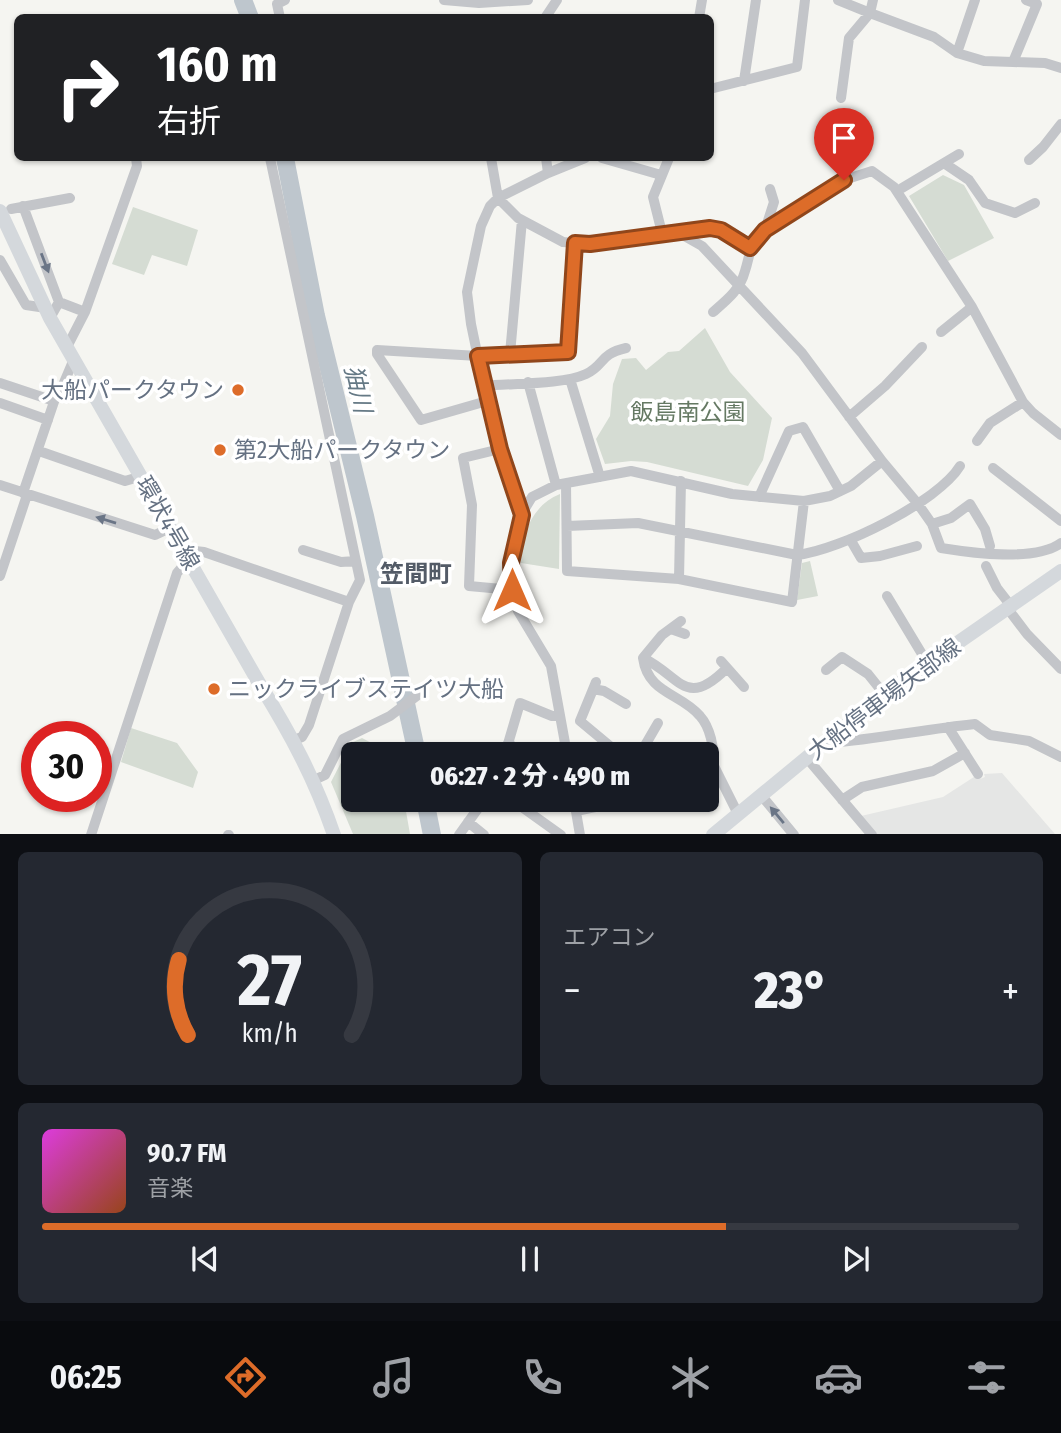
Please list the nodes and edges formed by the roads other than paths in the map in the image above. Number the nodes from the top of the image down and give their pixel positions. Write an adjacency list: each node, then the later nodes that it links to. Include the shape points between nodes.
1 (285, 0): 11 (street, via 277,4)
2 (444, 0): 3 (street)
3 (528, 0)
4 (756, 0): 15 (street)
5 (805, 0): 15 (street, via 797,67)
6 (838, 0): 10 (street)
7 (873, 0): 10 (street)
8 (975, 0): 12 (street)
9 (1034, 1): 13 (street)
10 (870, 13): 12 (street, via 934,37); 17 (street, via 849,38)
11 (279, 14)
12 (957, 52): 13 (street, via 984,61)
13 (1013, 62): 14 (street)
14 (1061, 68)
15 (744, 81): 16 (street)
16 (714, 88)
17 (841, 99)
18 (1061, 124): 20 (street)
19 (959, 154): 28 (street)
20 (1029, 160)
21 (136, 161): 48 (street)
22 (271, 161): 96 (street)
23 (492, 161): 34 (street)
24 (546, 161): 29 (street)
25 (578, 161): 29 (street)
26 (612, 161): 30 (street)
27 (667, 161): 30 (street)
28 (944, 163): 32 (street); 35 (street, via 969,180 985,203 1015,213)
29 (548, 173): 34 (street)
30 (660, 175): 40 (street, via 653,197)
31 (770, 189): 39 (street, via 774,202)
32 (897, 191): 39 (street, via 872,171 844,180); 46 (street)
33 (70, 198): 36 (street)
34 (498, 198): 38 (street); 55 (street, via 481,226 467,292)
35 (1035, 203)
36 (23, 206): 37 (street); 47 (street, one-way to 47)
37 (6, 210): 47 (main road, 環状4号線)
38 (522, 220): 42 (street, via 563,242); 54 (street)
39 (765, 230): 43 (street)
40 (662, 233): 41 (street); 42 (street)
41 (679, 233): 43 (street, via 721,230); 45 (street, via 702,246)
42 (575, 243): 54 (street, via 568,352)
43 (750, 248): 45 (street)
44 (0, 260): 47 (street, via 26,305)
45 (739, 285): 49 (street); 64 (street, via 802,353)
46 (972, 307): 50 (street); 62 (street)
47 (52, 309): 48 (street); 53 (main road, 環状4号線)
48 (85, 312): 53 (street)
49 (713, 312)
50 (941, 332)
51 (922, 347): 64 (street)
52 (626, 348): 56 (street, via 612,351 593,369)
53 (70, 353): 60 (street); 73 (main road, 環状4号線)
54 (510, 354): 55 (street)
55 (478, 356): 59 (street); 61 (street, via 377,350 421,420)
56 (570, 379): 57 (street); 74 (street)
57 (528, 382): 59 (street); 76 (street)
58 (0, 383): 60 (street)
59 (484, 386): 61 (street)
60 (54, 401): 65 (street)
61 (487, 401): 68 (street)
62 (1023, 402): 66 (street); 67 (street, via 990,422)
63 (0, 403): 65 (street)
64 (849, 417): 70 (street)
65 (48, 420): 69 (street)
66 (1061, 435)
67 (977, 442)
68 (500, 449): 83 (street); 100 (street, via 463,458 472,505 469,586)
69 (39, 452): 73 (street, via 125,481); 79 (street)
70 (882, 461): 78 (street); 82 (street)
71 (960, 466): 82 (street, via 954,477)
72 (993, 468): 84 (street)
73 (142, 476): 87 (main road, 環状4号線)
74 (600, 477): 75 (street, via 631,471); 76 (street)
75 (681, 481): 80 (street); 88 (street)
76 (561, 484): 83 (street, via 532,498); 86 (street)
77 (0, 485): 79 (street)
78 (840, 491): 80 (street, via 803,427 789,431); 81 (street)
79 (25, 494): 87 (street, one-way to 79, via 155,536); 98 (street)
80 (759, 497): 81 (street)
81 (804, 501): 93 (street)
82 (918, 504): 85 (street); 89 (street)
83 (522, 515): 100 (street, via 511,563)
84 (1061, 521)
85 (932, 524): 94 (street, via 941,548); 94 (street, via 951,518 970,504 985,529)
86 (567, 526): 88 (street, via 638,523); 99 (street, via 567,571)
87 (170, 528): 95 (main road, 環状4号線)
88 (680, 531): 93 (street); 99 (street)
89 (850, 539): 91 (street, via 860,558); 93 (street)
90 (1061, 542): 94 (street, via 1046,552)
91 (917, 546)
92 (303, 550): 96 (street)
93 (797, 555): 99 (street, via 792,602)
94 (986, 556): 103 (street)
95 (188, 557): 102 (street, via 195,551 204,552); 118 (main road, 環状4号線); 139 (street, via 177,573)
96 (356, 562): 102 (street, via 360,580)
97 (1061, 571): 103 (main road, 大船停車場矢部線)
98 (0, 576)
99 (679, 579)
100 (512, 590): 115 (street, via 518,611 551,666)
101 (887, 596): 108 (street)
102 (349, 602): 118 (street, via 309,725)
103 (1010, 608): 108 (main road, 大船停車場矢部線); 109 (street, via 1027,634)
104 (681, 621): 105 (street)
105 (671, 629): 106 (street); 107 (street)
106 (685, 634)
107 (643, 658): 111 (street, via 689,688 714,682 724,665); 125 (street, via 653,682 700,716)
108 (928, 664): 112 (main road, 大船停車場矢部線)
109 (1061, 669)
110 (826, 670): 112 (street, via 842,657 868,674)
111 (744, 687)
112 (884, 694): 119 (main road, 大船停車場矢部線)
113 (418, 695): 130 (street, via 390,716 343,738 325,775)
114 (626, 704): 123 (street, via 594,686 580,721)
115 (560, 716): 121 (street, via 520,703); 122 (street)
116 (658, 723): 124 (street)
117 (948, 727): 119 (street); 126 (street); 127 (street, via 975,724 990,735 1029,741)
118 (295, 740): 130 (main road, 環状4号線)
119 (825, 741): 128 (main road, 大船停車場矢部線)
120 (1061, 741): 127 (street)
121 (509, 742)
122 (564, 742)
123 (605, 742)
124 (648, 742)
125 (712, 742)
126 (965, 753): 129 (street); 133 (street, via 933,771 862,787)
127 (1058, 755)
128 (806, 757): 132 (main road, 大船停車場矢部線); 133 (street)
129 (978, 774)
130 (314, 780): 140 (main road, 環状4号線)
131 (719, 780): 137 (street)
132 (761, 795): 137 (main road, 大船停車場矢部線); 146 (street, one-way to 132)
133 (842, 800): 147 (street)
134 (475, 812): 138 (street)
135 (529, 812): 143 (street)
136 (576, 812): 144 (street)
137 (738, 814): 145 (main road, 大船停車場矢部線)
138 (468, 822): 141 (street); 142 (street)
139 (91, 834)
140 (334, 834)
141 (459, 834)
142 (483, 834)
143 (560, 834)
144 (580, 834)
145 (714, 834)
146 (793, 834)
147 (871, 834)

